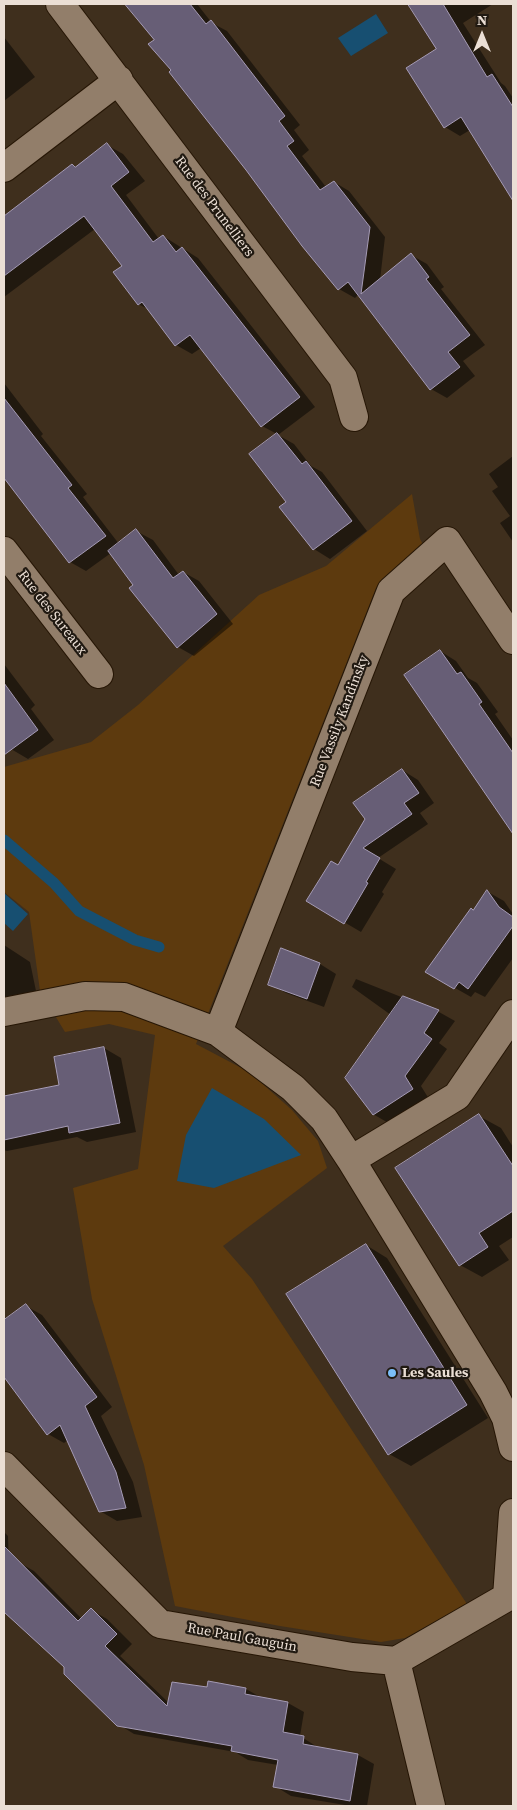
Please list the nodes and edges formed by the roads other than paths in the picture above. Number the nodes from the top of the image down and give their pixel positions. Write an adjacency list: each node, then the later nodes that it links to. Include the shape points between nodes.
1 (60, 4): 2 (street, Rue des Prunelliers)
2 (119, 80): 3 (street); 4 (street, Rue des Prunelliers, via 343,378)
3 (4, 168)
4 (354, 417)
5 (4, 552): 7 (street, Rue des Sureaux)
6 (513, 640): 10 (street, Rue Vassily Kandinsky, via 447,541 391,591)
7 (99, 674)
8 (4, 1012): 10 (street, via 85,996 124,997)
9 (513, 1014): 11 (street, via 457,1096)
10 (218, 1032): 11 (street, via 293,1088 324,1119)
11 (351, 1160): 12 (street, via 493,1392 506,1418)
12 (513, 1447)
13 (4, 1466): 16 (street, Rue Paul Gauguin, via 160,1624 352,1657)
14 (513, 1513): 15 (street)
15 (510, 1597): 16 (street)
16 (396, 1661): 17 (street)
17 (431, 1806)

